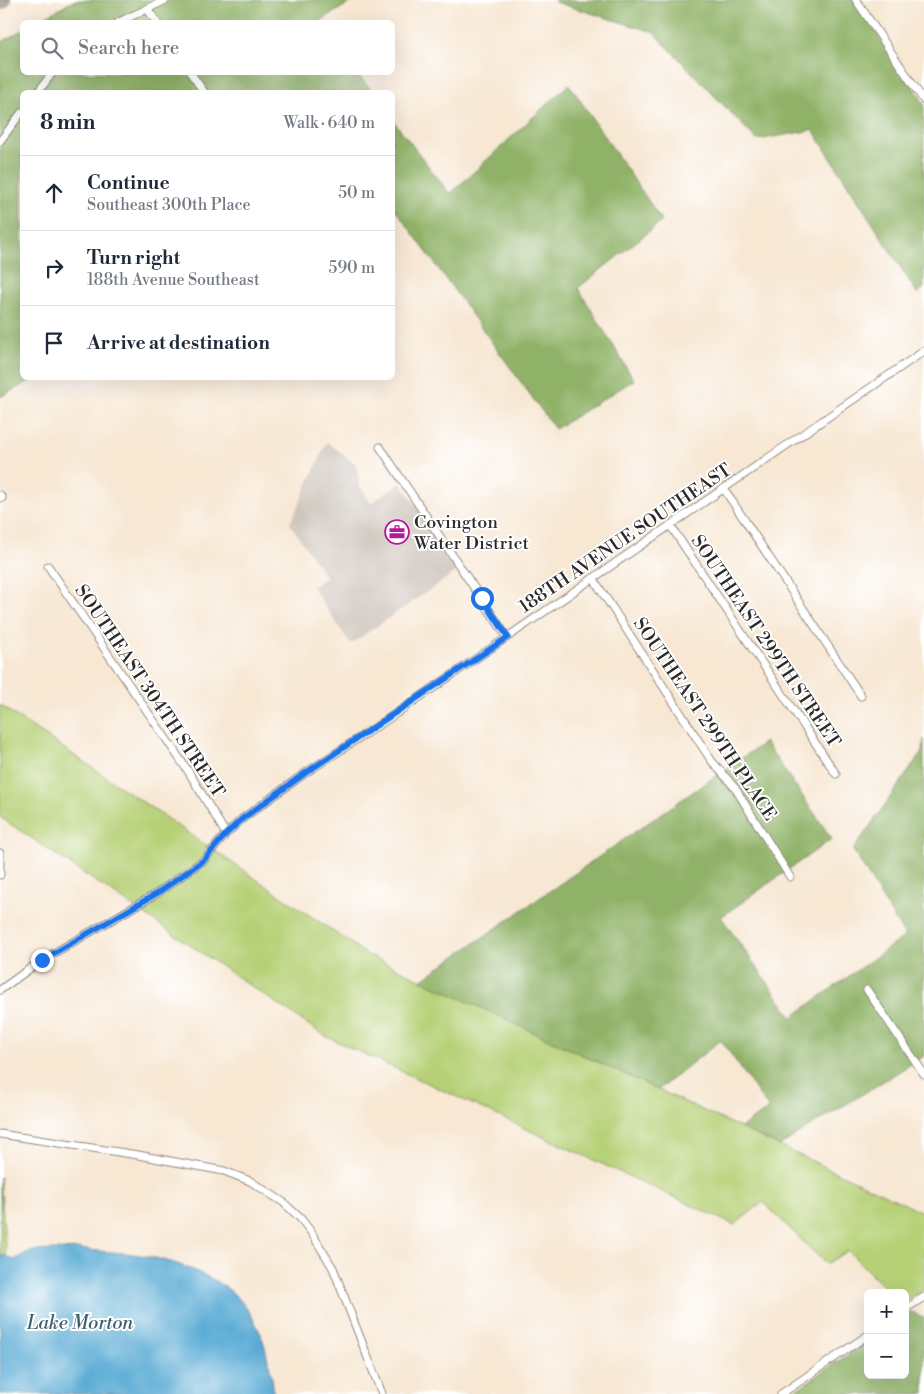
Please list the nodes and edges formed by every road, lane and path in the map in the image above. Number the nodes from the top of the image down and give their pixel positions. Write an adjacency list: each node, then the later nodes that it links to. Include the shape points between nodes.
1 (166, 0): 3 (street)
2 (856, 0): 10 (street)
3 (147, 9): 4 (street); 5 (street)
4 (123, 20)
5 (155, 20)
6 (51, 75): 8 (street)
7 (192, 75): 9 (street)
8 (40, 90)
9 (203, 90)
10 (924, 100)
11 (20, 115): 12 (street)
12 (0, 141)
13 (924, 351): 15 (street, 188TH AVENUE SOUTHEAST)
14 (380, 447): 19 (street)
15 (724, 489): 16 (street, 188TH AVENUE SOUTHEAST); 20 (street)
16 (670, 525): 18 (street, 188TH AVENUE SOUTHEAST); 21 (street, SOUTHEAST 299TH STREET)
17 (48, 566): 22 (street, SOUTHEAST 304TH STREET, via 188,771)
18 (594, 578): 19 (street, 188TH AVENUE SOUTHEAST); 25 (street, SOUTHEAST 299TH PLACE, via 711,760 735,788)
19 (508, 637): 22 (street, 188TH AVENUE SOUTHEAST, via 304,774)
20 (861, 696)
21 (836, 774)
22 (226, 834): 26 (street, 188TH AVENUE SOUTHEAST, via 204,860 156,894 42,960)
23 (0, 853): 24 (street)
24 (0, 875)
25 (790, 877)
26 (0, 990)
27 (867, 990): 28 (street)
28 (924, 1074)
29 (0, 1134): 33 (street, via 224,1171 283,1202 312,1232 333,1268)
30 (924, 1296): 31 (street)
31 (909, 1306)
32 (864, 1338): 34 (street)
33 (382, 1394)
34 (781, 1394)

